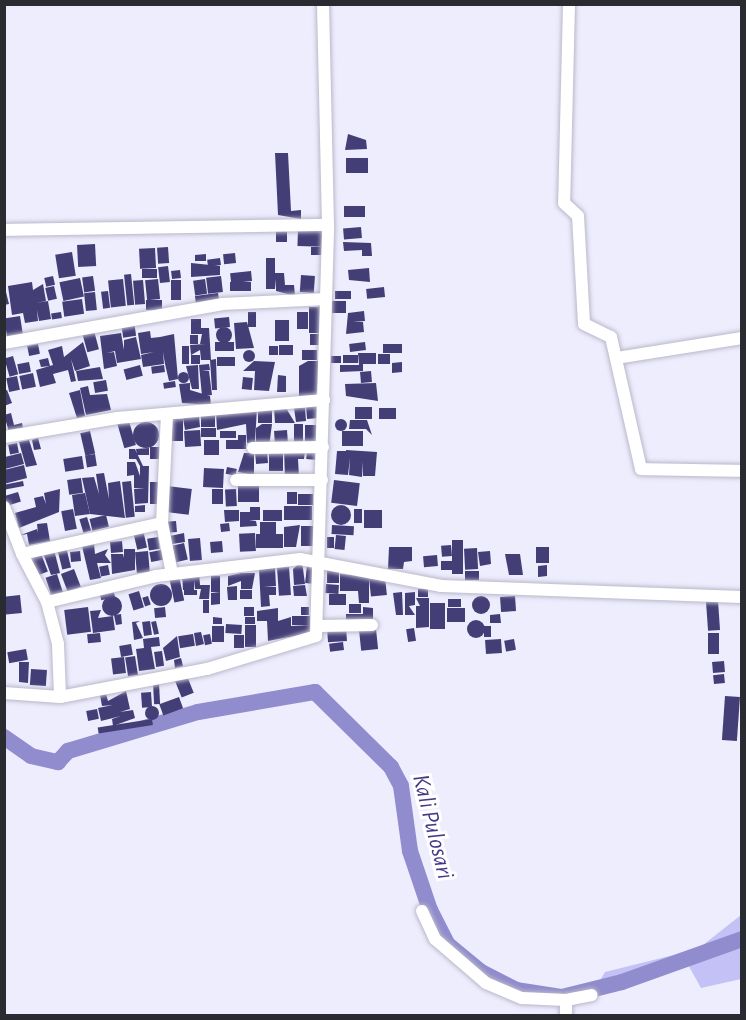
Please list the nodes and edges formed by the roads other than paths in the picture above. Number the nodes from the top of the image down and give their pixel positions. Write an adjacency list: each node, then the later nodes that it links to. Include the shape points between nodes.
1 (323, 4): 3 (street)
2 (570, 4): 8 (street, via 564,203 578,216 584,324 607,332)
3 (328, 225): 4 (street); 5 (street)
4 (4, 230)
5 (326, 299): 7 (street, via 222,304); 9 (street)
6 (741, 338): 8 (street)
7 (4, 343)
8 (617, 358): 14 (street, via 641,469)
9 (324, 400): 10 (street); 12 (street)
10 (167, 414): 11 (street); 18 (street)
11 (4, 437)
12 (323, 447): 13 (street); 16 (street)
13 (253, 448)
14 (741, 471)
15 (236, 480): 16 (street)
16 (322, 480): 20 (street)
17 (4, 507): 19 (street)
18 (162, 523): 19 (street); 21 (street)
19 (22, 554): 23 (street)
20 (320, 560): 21 (street); 22 (street, via 429,585); 25 (street)
21 (172, 574): 23 (street)
22 (741, 597)
23 (47, 602): 27 (street, via 58,644)
24 (372, 625): 25 (street)
25 (320, 626): 27 (street, via 316,636 299,645 207,669)
26 (4, 693): 27 (street)
27 (60, 697)
28 (422, 911): 30 (street, via 435,939 486,983 522,998)
29 (592, 995): 30 (street)
30 (566, 1000): 31 (street)
31 (566, 1016)

